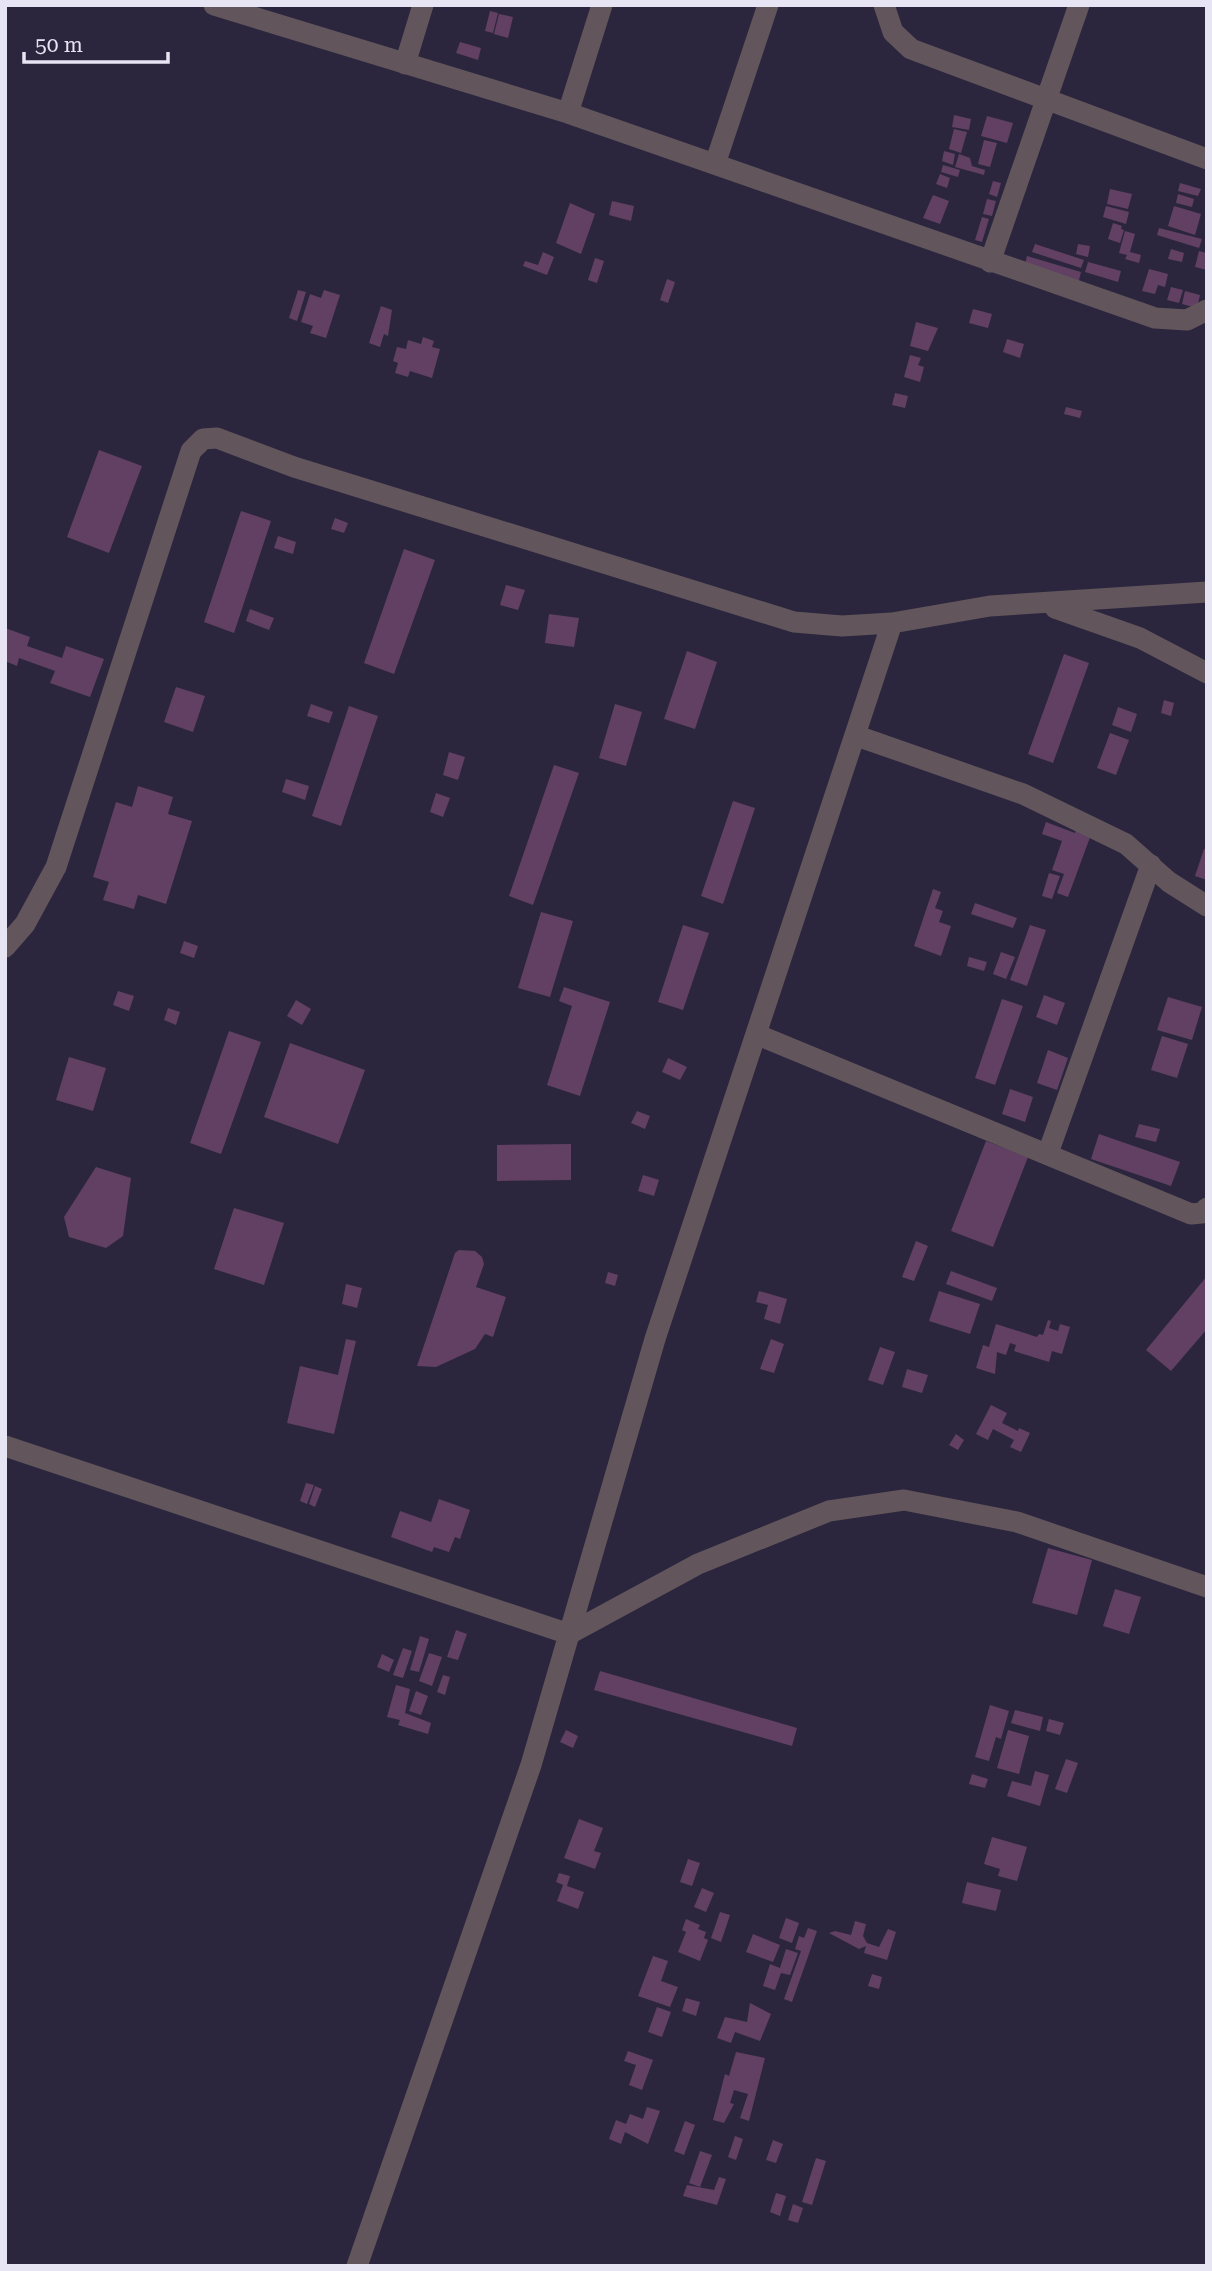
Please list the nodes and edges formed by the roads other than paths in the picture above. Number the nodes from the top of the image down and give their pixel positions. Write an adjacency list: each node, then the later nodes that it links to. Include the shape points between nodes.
1 (214, 5): 7 (street)
2 (423, 5): 7 (street)
3 (602, 5): 9 (street)
4 (768, 5): 11 (street)
5 (884, 5): 8 (street, via 893,32 911,49)
6 (1079, 5): 8 (street)
7 (405, 64): 9 (street)
8 (1046, 99): 10 (street); 12 (street)
9 (568, 113): 11 (street)
10 (1207, 159)
11 (715, 164): 12 (street)
12 (990, 262): 13 (street, via 1155,318 1186,320)
13 (1207, 310)
14 (1207, 592): 15 (street)
15 (1040, 604): 16 (street, via 990,606); 17 (street, via 1109,625)
16 (892, 623): 18 (street); 21 (street, via 842,626 794,622 294,467 217,438 203,439 191,452 56,867 25,924)
17 (1207, 673)
18 (857, 736): 19 (street, via 1023,794 1126,844); 22 (street)
19 (1151, 865): 20 (street); 23 (street)
20 (1207, 906)
21 (5, 947)
22 (758, 1035): 23 (street); 27 (street, via 655,1339)
23 (1048, 1153): 24 (street, via 1191,1214)
24 (1207, 1208)
25 (5, 1447): 27 (street)
26 (1207, 1587): 27 (street, via 1017,1522 904,1500 830,1511 698,1564)
27 (569, 1634): 28 (street, via 531,1765)
28 (357, 2266)

